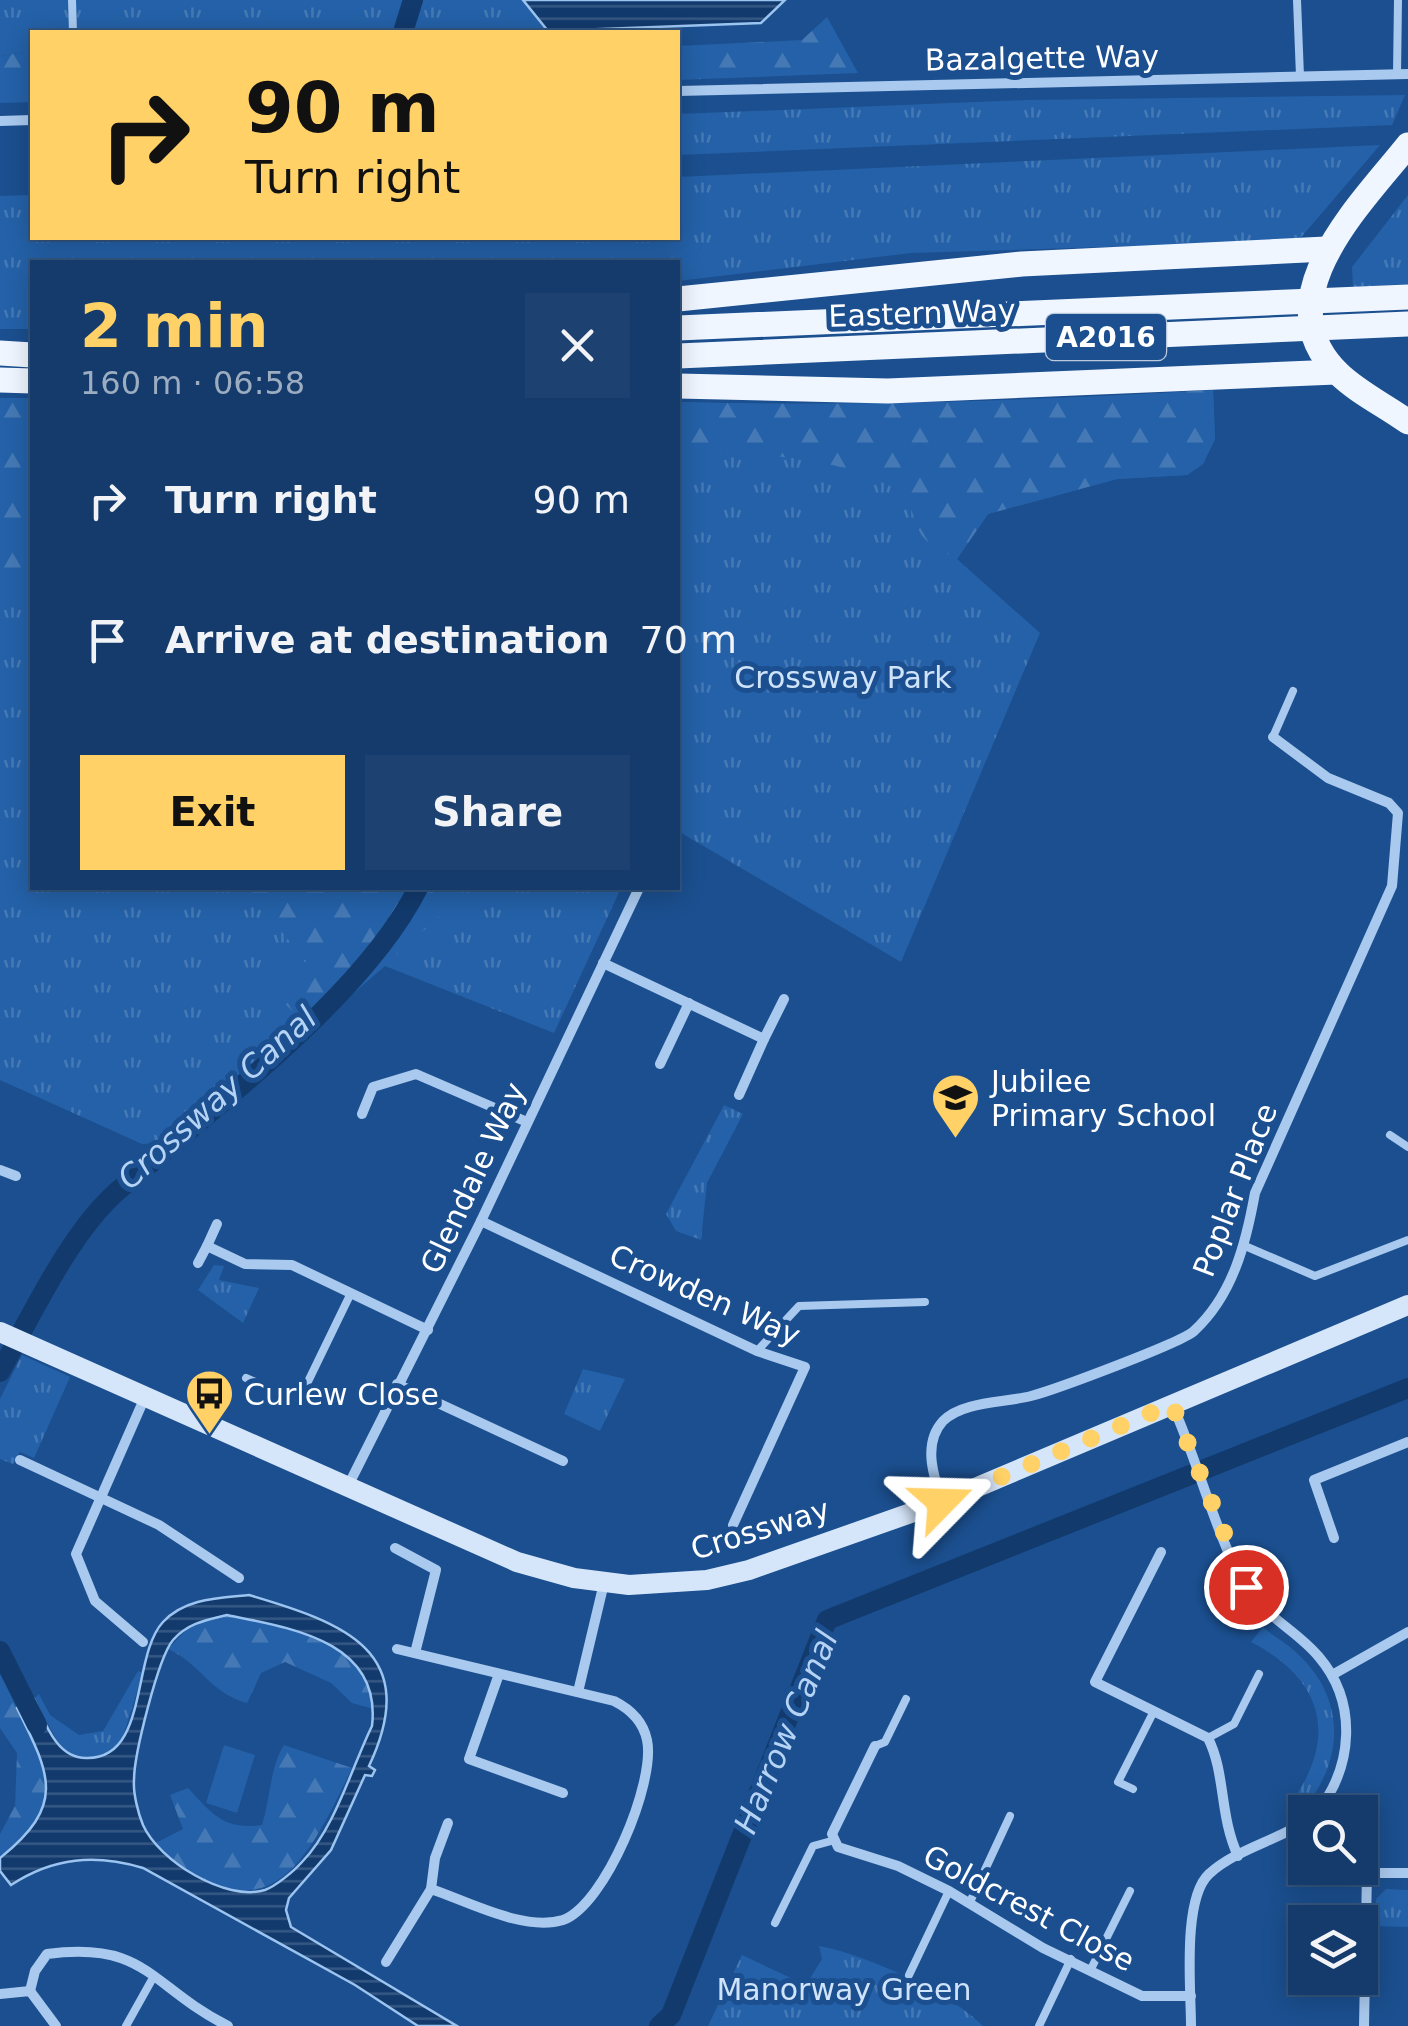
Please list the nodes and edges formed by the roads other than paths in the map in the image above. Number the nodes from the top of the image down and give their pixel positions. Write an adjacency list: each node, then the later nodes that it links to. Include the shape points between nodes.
1 (72, 0): 4 (lane)
2 (1297, 0): 6 (lane)
3 (1398, 0): 5 (lane)
4 (72, 30)
5 (1403, 74): 6 (street, Bazalgette Way)
6 (1300, 76): 7 (street, Bazalgette Way)
7 (680, 91)
8 (30, 120): 9 (street)
9 (0, 121)
10 (1408, 145): 11 (main road, bridge)
11 (1326, 249): 13 (main road, via 1022,264); 19 (main road, bridge, via 1310,316)
12 (1408, 297): 15 (main road, Eastern Way / A2016)
13 (680, 299)
14 (1408, 324): 18 (main road, Eastern Way / A2016)
15 (680, 328)
16 (0, 354): 17 (main road)
17 (30, 355)
18 (680, 356)
19 (1336, 372): 22 (main road, via 820,392); 23 (main road, bridge)
20 (0, 380): 21 (main road)
21 (30, 380)
22 (680, 386)
23 (1408, 422)
24 (1293, 691): 25 (lane)
25 (1273, 738): 26 (street, Poplar Place, via 1328,778)
26 (1403, 812): 44 (street, Poplar Place, via 1392,886 1255,1193)
27 (638, 890): 28 (street, Glendale Way)
28 (604, 963): 30 (street); 35 (street, Glendale Way)
29 (784, 999): 31 (street)
30 (688, 1003): 31 (street); 32 (street)
31 (764, 1039): 33 (street)
32 (660, 1064)
33 (739, 1095)
34 (362, 1114): 35 (street, via 374,1087 416,1074)
35 (527, 1122): 40 (street, Glendale Way)
36 (1390, 1135): 37 (lane)
37 (1408, 1147)
38 (0, 1170): 39 (street)
39 (16, 1176)
40 (481, 1221): 51 (street, Glendale Way); 53 (street, Crowden Way)
41 (217, 1224): 43 (street)
42 (1408, 1240): 44 (lane, via 1316,1276)
43 (207, 1246): 45 (street); 46 (street, via 245,1264 292,1265)
44 (1246, 1246): 63 (street, Poplar Place, via 1221,1298 1190,1334 1033,1396 961,1410 944,1421 931,1466)
45 (198, 1263)
46 (350, 1293): 51 (street); 54 (lane, via 300,1396)
47 (1408, 1296): 50 (street, Crossway)
48 (924, 1302): 53 (lane, via 800,1306)
49 (1408, 1305): 50 (street, Crossway)
50 (1369, 1324): 57 (street, Crossway)
51 (428, 1330): 55 (street, Glendale Way)
52 (0, 1332): 56 (street, Crossway)
53 (757, 1351): 64 (street, Crowden Way, via 805,1367)
54 (246, 1378)
55 (397, 1384): 60 (street); 61 (street, Glendale Way)
56 (146, 1397): 61 (street, Crossway); 62 (street)
57 (1172, 1404): 63 (street, Crossway); 76 (street, via 1246,1587)
58 (1408, 1442): 65 (street, via 1314,1480)
59 (20, 1460): 62 (street)
60 (563, 1460)
61 (346, 1488): 69 (street, Crossway, via 518,1562)
62 (100, 1498): 68 (street); 71 (street, via 76,1554 95,1601)
63 (942, 1502): 69 (street, Crossway, via 707,1580)
64 (733, 1525)
65 (1334, 1538)
66 (395, 1548): 73 (street, via 436,1570)
67 (1161, 1552): 79 (street, via 1096,1682)
68 (240, 1578)
69 (604, 1583): 77 (street)
70 (1408, 1632): 76 (street)
71 (143, 1642)
72 (397, 1649): 73 (street)
73 (415, 1653): 74 (street)
74 (500, 1674): 77 (street); 83 (street, via 469,1760)
75 (1259, 1674): 80 (lane, via 1234,1724)
76 (1332, 1676): 84 (street, via 1347,1735)
77 (578, 1692): 93 (street, via 630,1711 648,1746 628,1829 581,1909 562,1920 538,1922)
78 (906, 1699): 81 (lane, via 886,1742)
79 (1154, 1711): 80 (street); 82 (lane, via 1118,1782)
80 (1208, 1738): 89 (street, via 1217,1756 1225,1826)
81 (875, 1746): 88 (street, via 832,1834)
82 (1133, 1789)
83 (563, 1793)
84 (1328, 1795)
85 (1010, 1816): 96 (lane)
86 (448, 1823): 93 (street)
87 (1288, 1831): 89 (street)
88 (836, 1840): 94 (street, Goldcrest Close, via 856,1856 898,1866); 97 (lane, via 812,1846)
89 (1238, 1856): 105 (street, via 1207,1875 1197,1895)
90 (1378, 1871): 91 (street)
91 (1408, 1872)
92 (1363, 1885): 111 (street)
93 (430, 1889): 99 (street)
94 (949, 1890): 96 (street, Goldcrest Close); 101 (lane)
95 (1130, 1891): 100 (lane)
96 (970, 1902): 98 (street, Goldcrest Close)
97 (775, 1923)
98 (1070, 1959): 100 (street, Goldcrest Close); 109 (lane)
99 (386, 1962)
100 (1091, 1969): 105 (street, Goldcrest Close, via 1142,1996)
101 (909, 1975)
102 (154, 1976): 103 (street, via 109,1952 84,1949 47,1954); 107 (lane); 108 (street)
103 (30, 1991): 104 (street); 106 (street)
104 (0, 1994)
105 (1191, 1996): 110 (street)
106 (56, 2026)
107 (126, 2026)
108 (228, 2026)
109 (1039, 2026)
110 (1192, 2026)
111 (1364, 2026)

